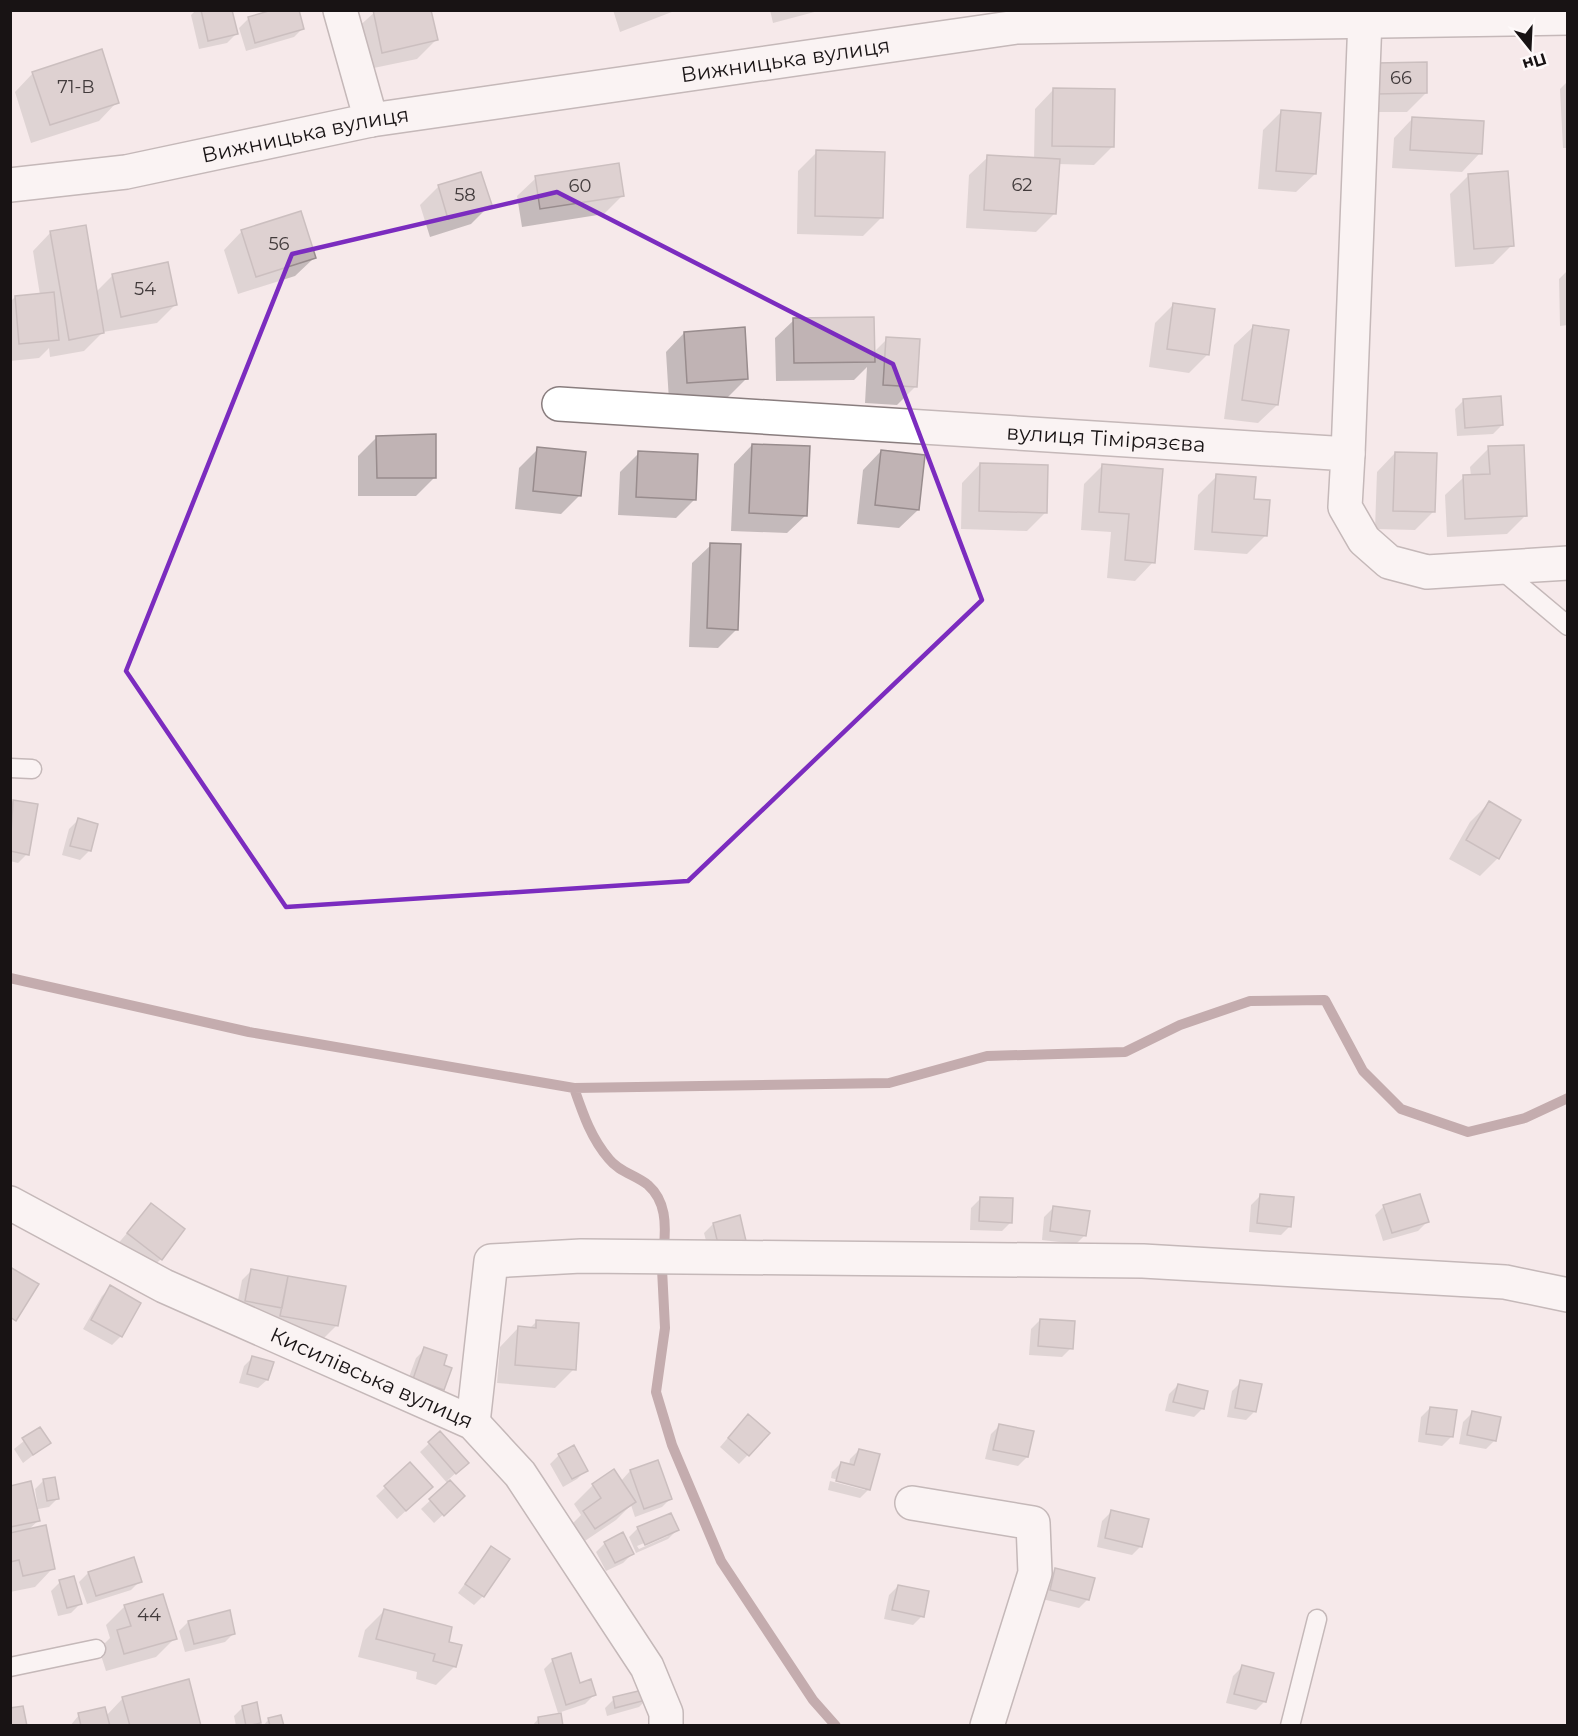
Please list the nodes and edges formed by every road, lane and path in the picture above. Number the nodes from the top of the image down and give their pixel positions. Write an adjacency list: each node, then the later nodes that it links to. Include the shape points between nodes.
1 (340, 10): 5 (street)
2 (1568, 18): 4 (street, Вижницька вулиця)
3 (1014, 19): 4 (street, Вижницька вулиця); 5 (street, Вижницька вулиця)
4 (1365, 19): 8 (street)
5 (371, 120): 6 (street, Вижницька вулиця, via 126,172)
6 (10, 185)
7 (559, 404): 8 (street, вулиця Тімірязєва)
8 (1348, 454): 10 (street, via 1345,507 1364,540 1389,562 1427,572)
9 (1568, 562): 10 (street)
10 (1497, 566): 11 (lane)
11 (1568, 626)
12 (10, 768): 13 (lane)
13 (32, 769)
14 (10, 1203): 16 (street, Кисилівська вулиця, via 164,1286)
15 (1568, 1295): 16 (street, via 1505,1282 1143,1260 581,1256 491,1261)
16 (473, 1423): 21 (street, Кисилівська вулиця, via 520,1474 647,1667 666,1713)
17 (912, 1503): 22 (street, via 1033,1522 1035,1572)
18 (1317, 1619): 23 (lane)
19 (96, 1649): 20 (lane)
20 (10, 1666)
21 (666, 1725)
22 (987, 1725)
23 (1290, 1725)

